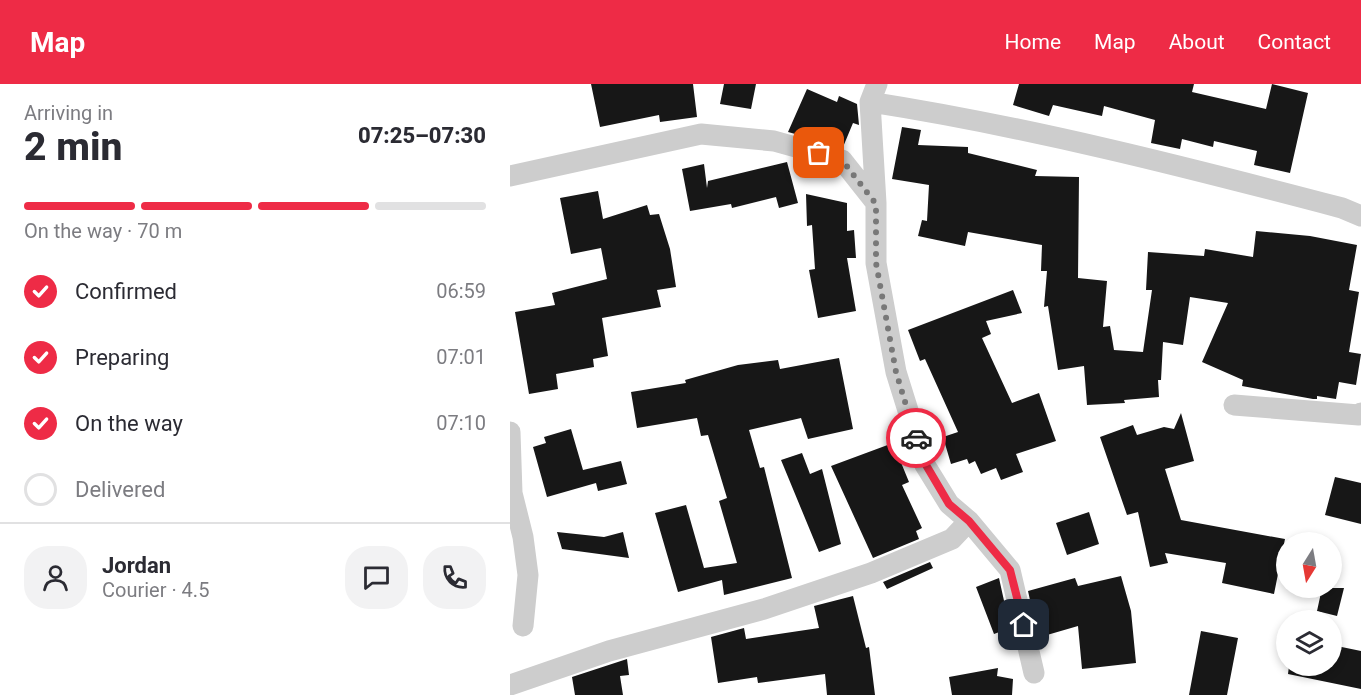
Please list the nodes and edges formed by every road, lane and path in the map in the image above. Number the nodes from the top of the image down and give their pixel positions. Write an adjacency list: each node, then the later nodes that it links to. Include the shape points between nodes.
1 (873, 93): 3 (street); 4 (street, via 953,115 1121,151)
2 (510, 176): 3 (street, via 701,134 774,141 842,160)
3 (876, 204): 8 (street, via 876,263 896,372 931,475 949,504)
4 (1361, 216)
5 (1234, 405): 6 (street)
6 (1361, 413)
7 (510, 432): 9 (street, via 512,493 528,575)
8 (969, 521): 10 (street, via 1010,570); 11 (street, via 952,539 871,573 764,609 609,651)
9 (514, 627)
10 (1034, 673)
11 (510, 685)

